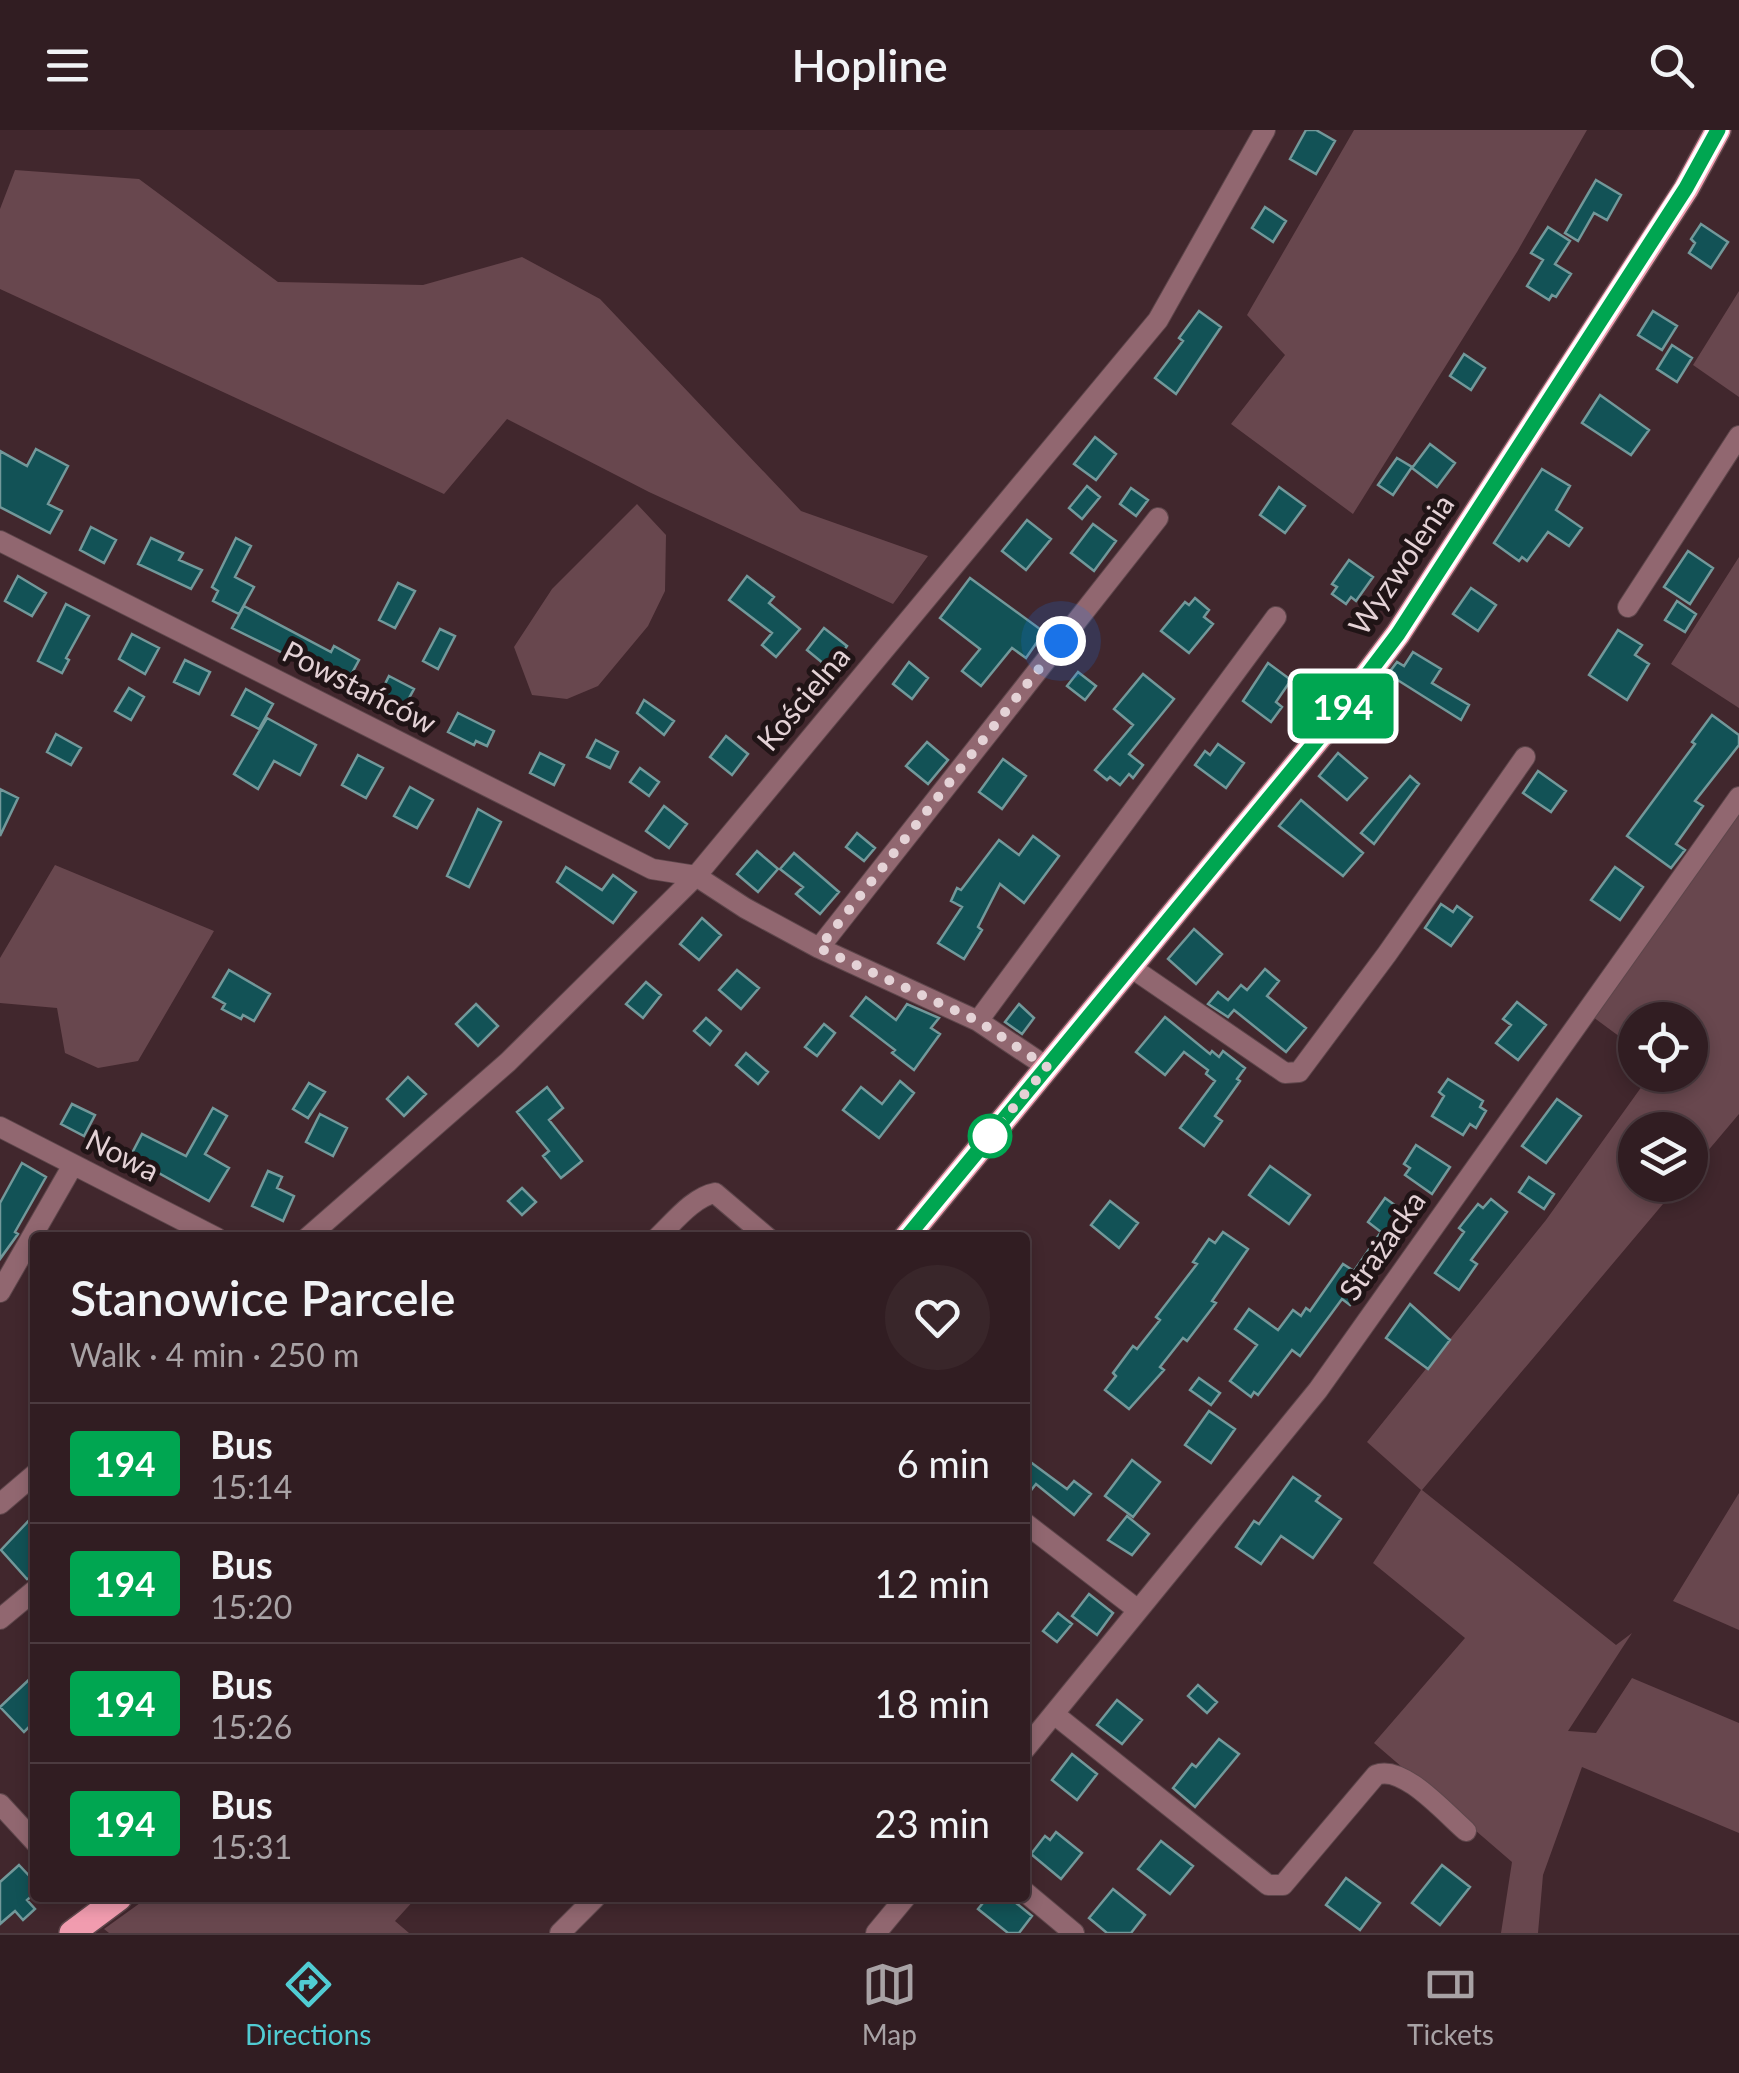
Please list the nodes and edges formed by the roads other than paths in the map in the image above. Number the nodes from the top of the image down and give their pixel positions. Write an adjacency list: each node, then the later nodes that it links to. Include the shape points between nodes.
1 (1264, 130): 10 (street, Kościelna, via 1158,320)
2 (1718, 130): 12 (main road, Wyzwolenia, via 1398,634)
3 (1739, 436): 6 (street)
4 (1158, 518): 11 (street)
5 (0, 540): 10 (street, Powstańców, via 652,869)
6 (1628, 607)
7 (1276, 618): 13 (street)
8 (1525, 757): 12 (street, via 1298,1072 1285,1072)
9 (1739, 798): 29 (street, Strażacka, via 1318,1390)
10 (696, 876): 11 (street); 19 (street, Kościelna, via 508,1062)
11 (819, 948): 13 (street)
12 (1129, 966): 14 (main road, Wyzwolenia)
13 (978, 1021): 14 (street)
14 (1047, 1067): 22 (main road, Wyzwolenia)
15 (0, 1127): 16 (street, Nowa)
16 (73, 1165): 17 (street); 18 (street, Nowa)
17 (34, 1232)
18 (205, 1232)
19 (314, 1232)
20 (663, 1232): 21 (street, via 708,1193)
21 (761, 1232)
22 (911, 1232)
23 (30, 1240): 24 (street)
24 (0, 1292)
25 (30, 1478): 26 (street)
26 (0, 1504)
27 (1030, 1527): 29 (street)
28 (30, 1594): 30 (street)
29 (1138, 1610): 31 (street, Strażacka)
30 (0, 1619)
31 (1054, 1714): 32 (street, Strażacka); 34 (street, via 1268,1885 1283,1884 1386,1771 1402,1775)
32 (1030, 1743)
33 (0, 1804): 35 (street)
34 (1466, 1831)
35 (30, 1837)
36 (1030, 1896): 43 (street)
37 (102, 1902): 41 (main road)
38 (591, 1902): 42 (street)
39 (902, 1902): 40 (street)
40 (885, 1930)
41 (72, 1933)
42 (560, 1933)
43 (1074, 1933)

